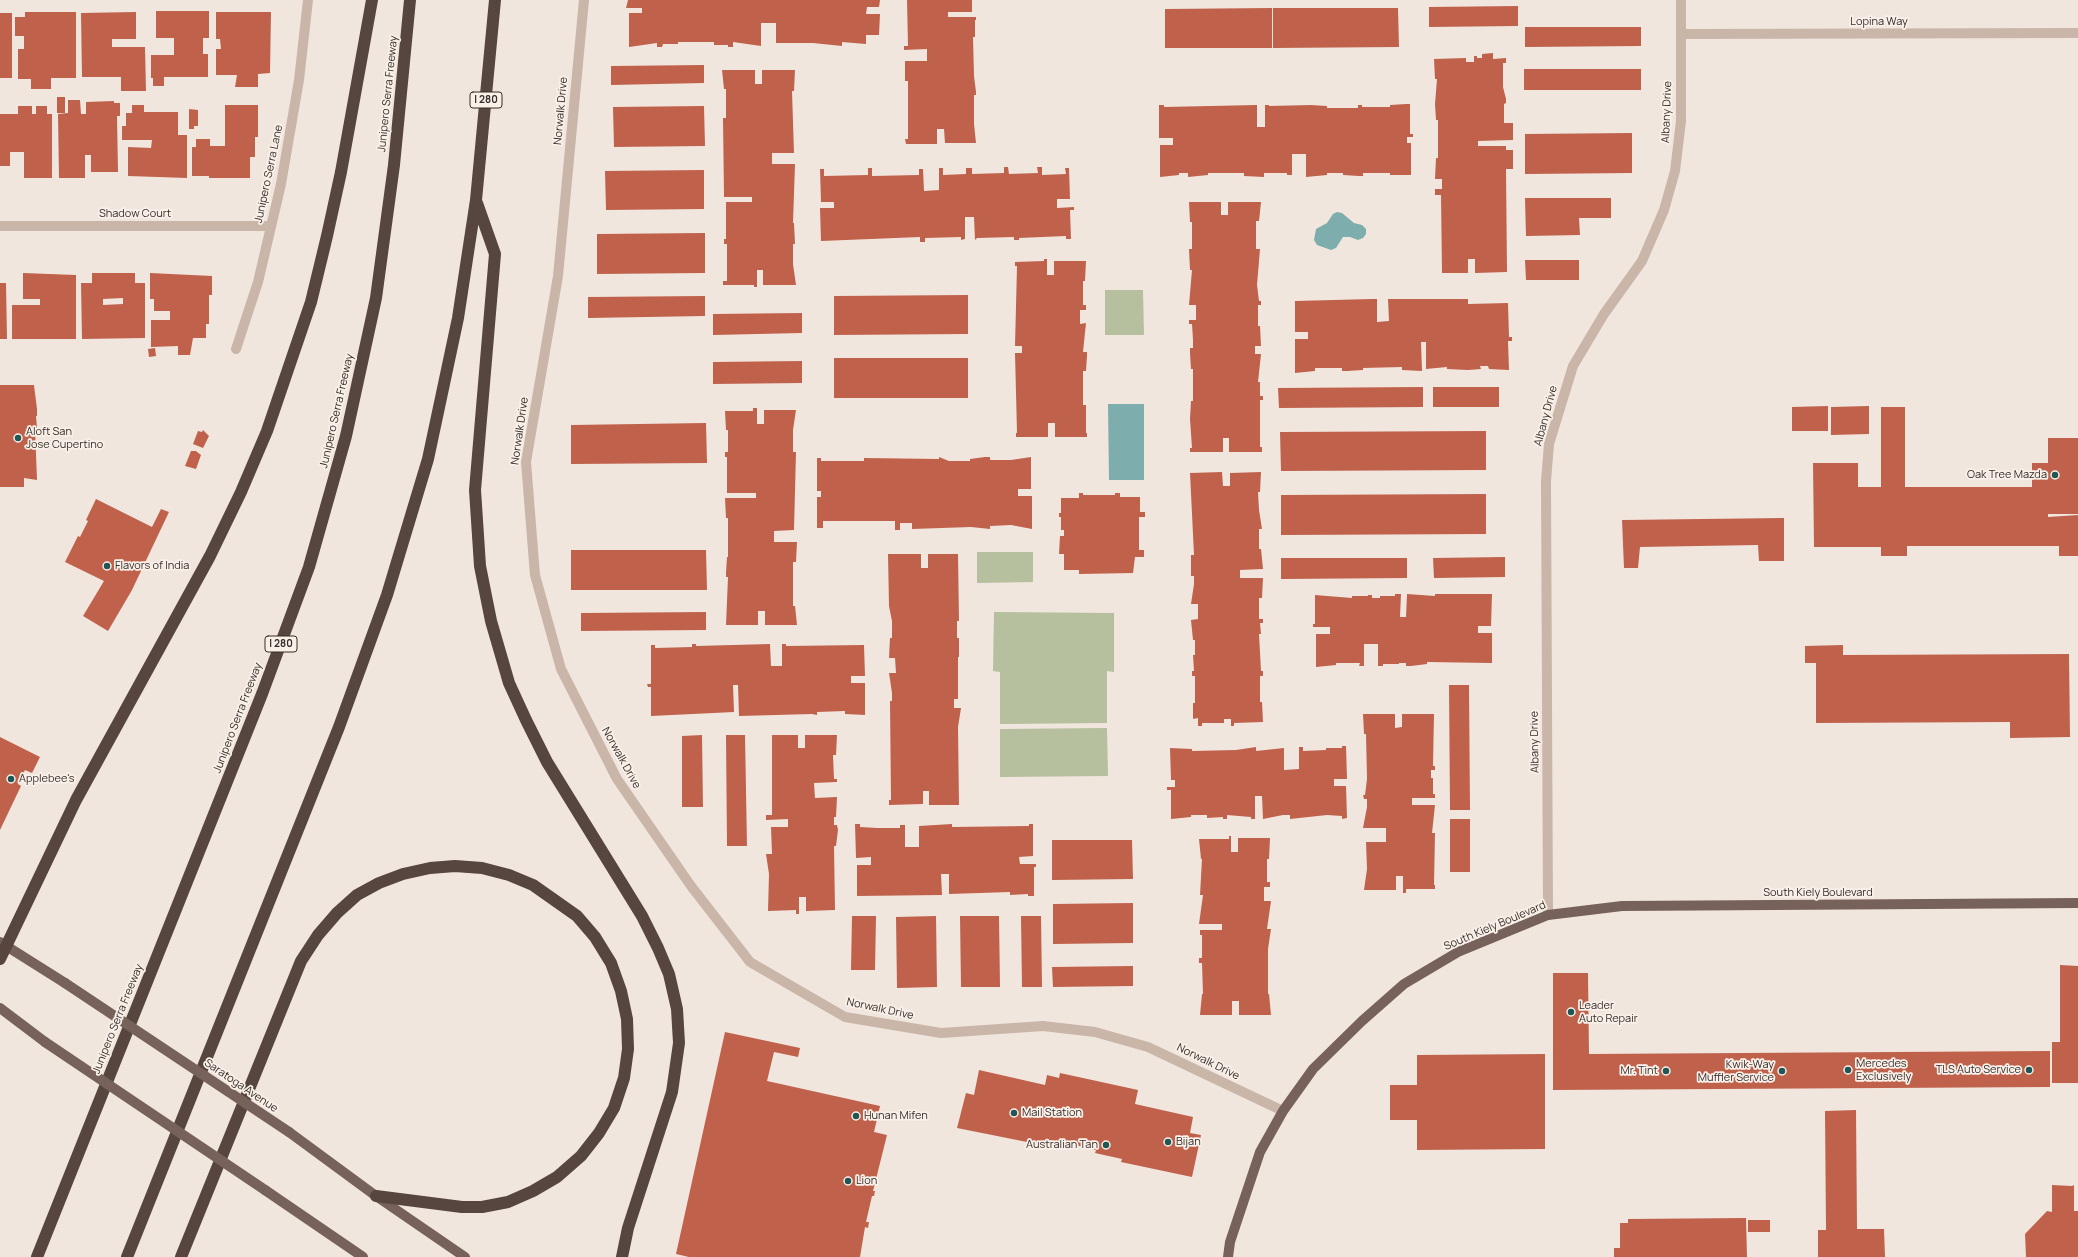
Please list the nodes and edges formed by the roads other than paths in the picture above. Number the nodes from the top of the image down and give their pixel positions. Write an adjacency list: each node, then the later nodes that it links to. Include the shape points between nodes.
1 (308, 0): 11 (street, Junipero Serra Lane, via 299,80 281,184)
2 (372, 0): 15 (highway, via 342,172 311,302 266,431 241,492 210,556 76,800)
3 (410, 0): 20 (highway, Junipero Serra Freeway / I 280, via 394,165 376,298 346,436 309,567 262,694)
4 (495, 0): 9 (highway, I 280)
5 (584, 0): 18 (street, Norwalk Drive, via 558,276 526,462 535,575 561,669 617,779 691,886 750,962 845,1017 942,1033 1043,1026 1095,1032 1148,1046)
6 (1680, 0): 8 (street, Albany Drive)
7 (2078, 33): 8 (street, Lopina Way)
8 (1680, 34): 14 (street, Albany Drive, via 1681,121 1676,171 1664,210 1642,261 1604,314 1573,366 1549,444 1546,481)
9 (476, 200): 21 (highway, I 280, via 458,318 428,459 386,595 339,727); 25 (highway, via 495,254 475,490 480,566 491,621 509,683 526,720 547,762 648,928 669,974 677,1008 679,1043 672,1092 628,1228)
10 (0, 226): 11 (street, Shadow Court)
11 (270, 226): 12 (street, Junipero Serra Lane, via 258,282)
12 (236, 349)
13 (2078, 903): 14 (main road, South Kiely Boulevard, via 1629,906)
14 (1548, 915): 18 (main road, South Kiely Boulevard, via 1458,952 1404,984 1313,1069)
15 (3, 944): 16 (highway); 19 (main road, Saratoga Avenue, bridge, via 289,1132)
16 (0, 959)
17 (0, 1008): 23 (main road, bridge, via 45,1042)
18 (1283, 1111): 26 (main road, South Kiely Boulevard, via 1260,1152 1230,1242)
19 (376, 1196): 22 (highway, via 449,1206 482,1207 508,1202 557,1178 581,1156 614,1108 624,1078 628,1049 627,1019 622,991 611,962 595,937 577,916 533,885 482,868 430,868 379,883 357,895 337,913 301,961); 24 (main road, Saratoga Avenue)
20 (37, 1257)
21 (127, 1257)
22 (181, 1257)
23 (363, 1257)
24 (464, 1257)
25 (622, 1257)
26 (1228, 1257)

